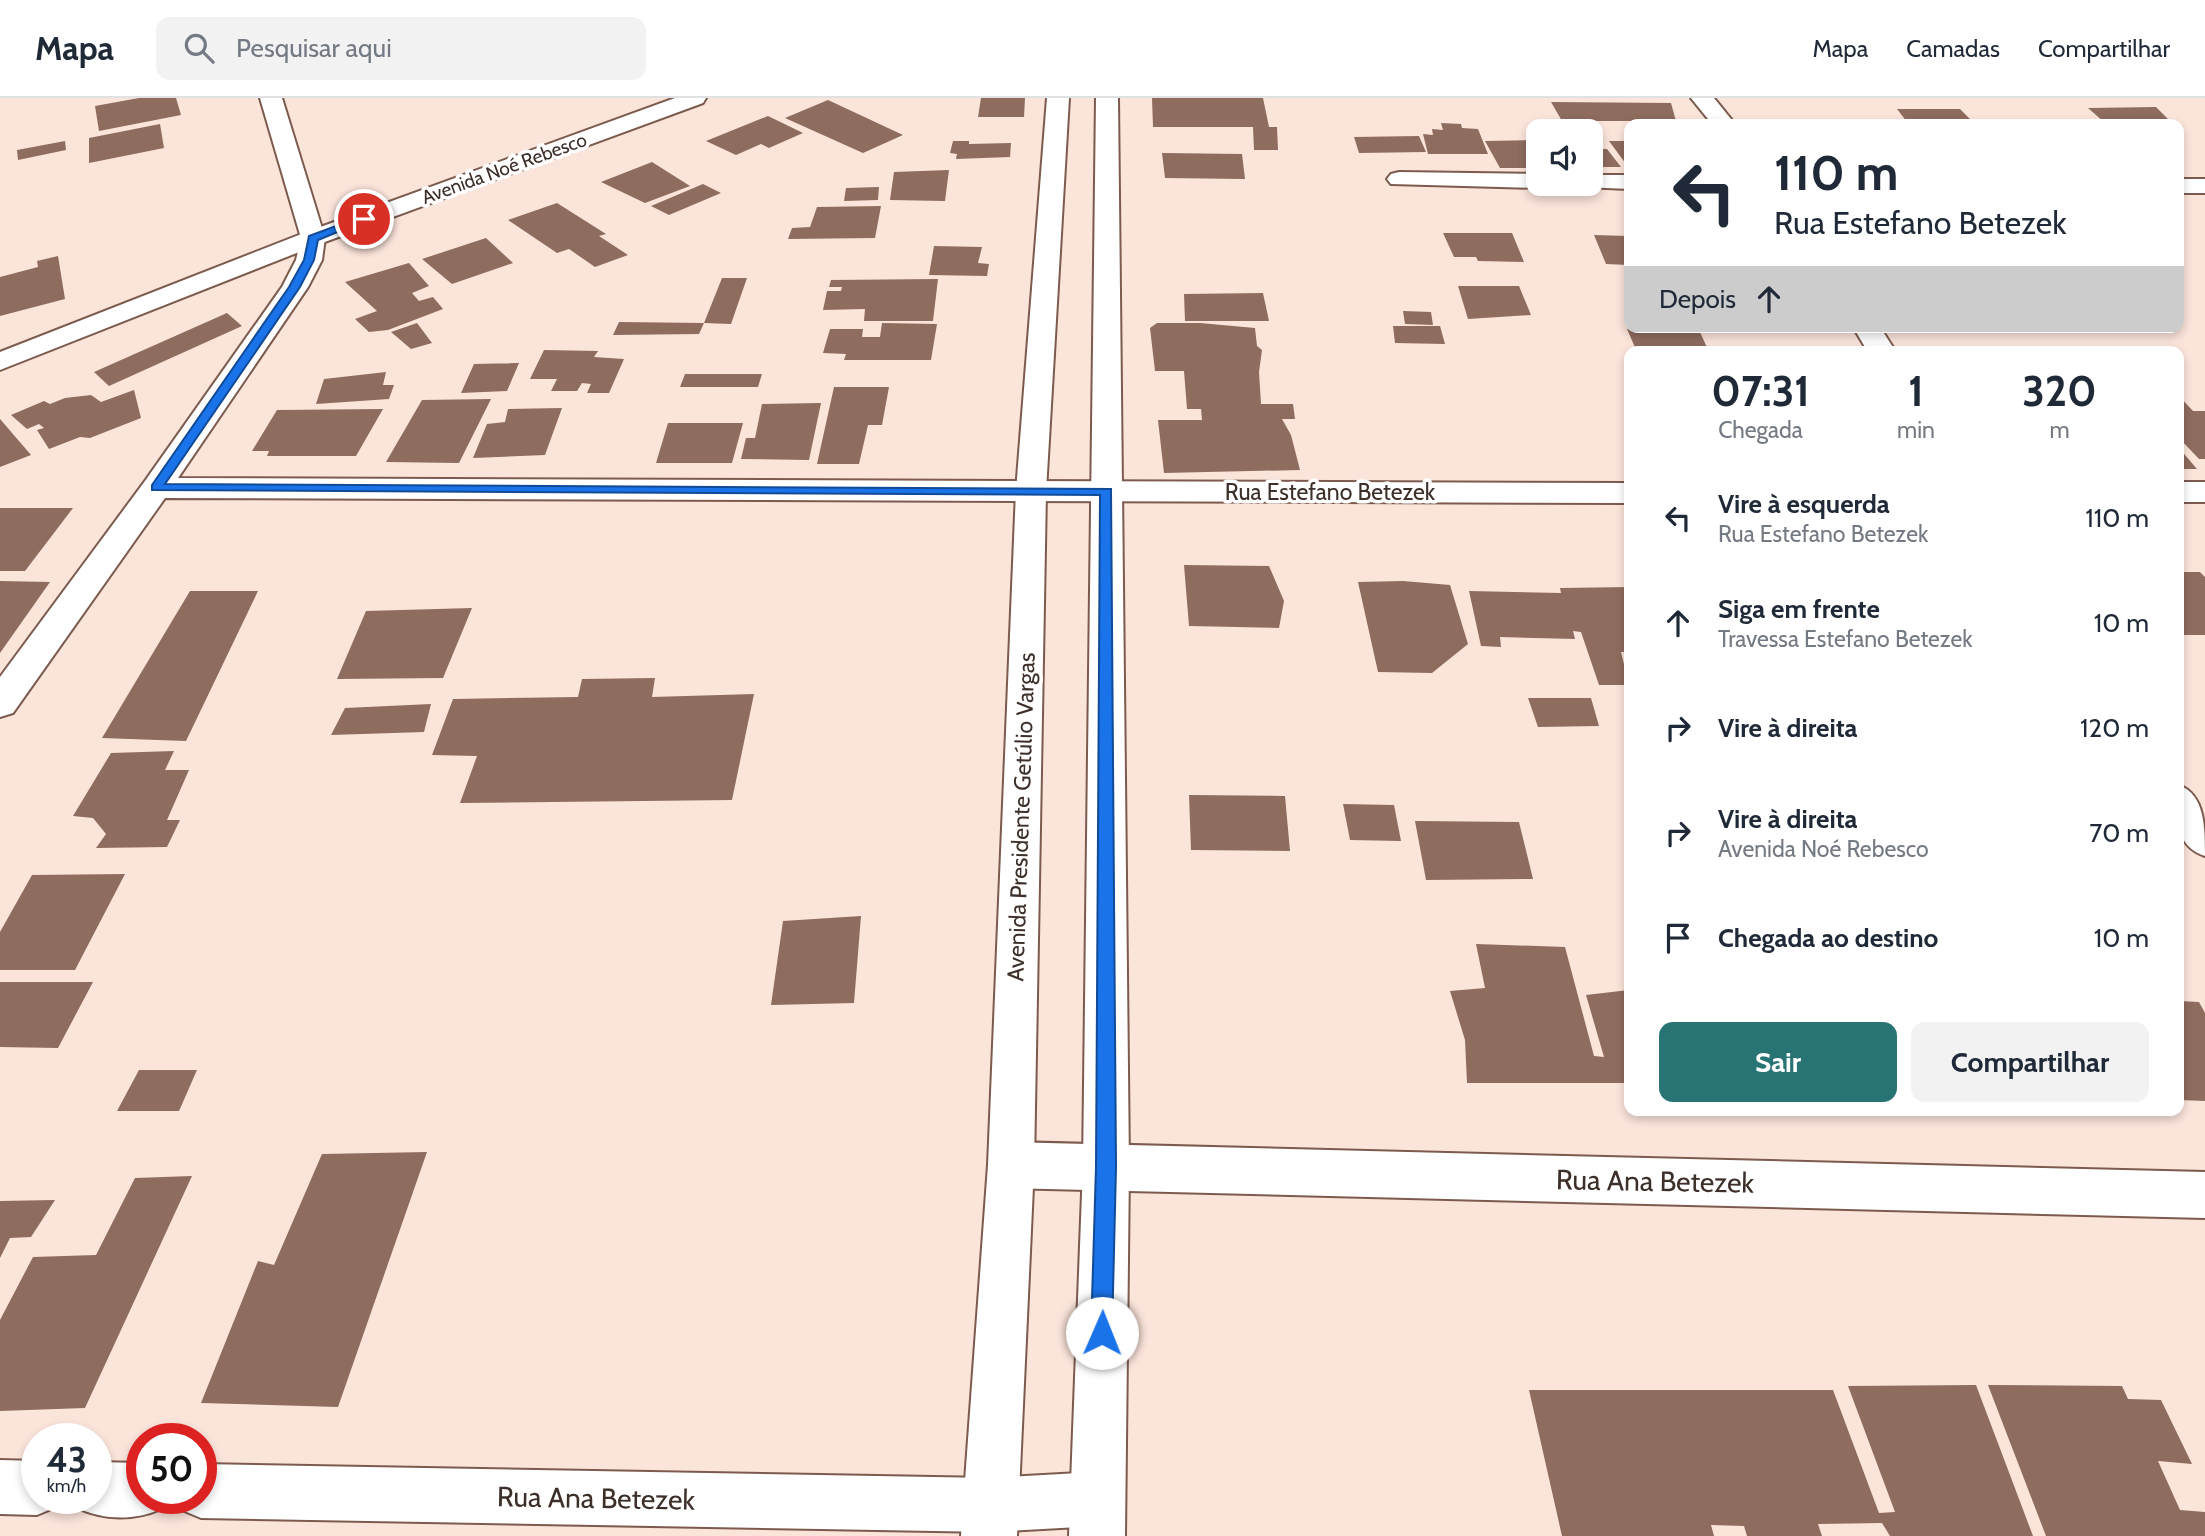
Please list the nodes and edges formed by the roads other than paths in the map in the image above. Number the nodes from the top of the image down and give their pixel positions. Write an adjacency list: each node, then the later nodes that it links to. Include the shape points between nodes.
1 (271, 98): 13 (street)
2 (695, 98): 13 (street, Avenida Noé Rebesco)
3 (1058, 98): 16 (street, Avenida Presidente Getúlio Vargas)
4 (1107, 98): 17 (street)
5 (1702, 98): 6 (street)
6 (1720, 119)
7 (1399, 179): 8 (street)
8 (1526, 181)
9 (1603, 182): 10 (street)
10 (1624, 182)
11 (2184, 186): 12 (street)
12 (2205, 187)
13 (313, 238): 14 (street, Avenida Noé Rebesco); 15 (street, via 309,260 295,287)
14 (0, 362)
15 (156, 488): 16 (street, Rua Estefano Betezek); 21 (street)
16 (1031, 491): 17 (street, Rua Estefano Betezek); 24 (street, Avenida Presidente Getúlio Vargas)
17 (1107, 491): 20 (street, Rua Estefano Betezek); 25 (street)
18 (2184, 492): 19 (street)
19 (2205, 492)
20 (1624, 493)
21 (0, 704)
22 (2184, 808): 23 (street)
23 (2205, 840)
24 (1011, 1165): 25 (street, Rua Ana Betezek); 31 (street, Avenida Presidente Getúlio Vargas)
25 (1106, 1167): 26 (street, Rua Ana Betezek); 30 (street)
26 (2205, 1195)
27 (0, 1488): 28 (street)
28 (21, 1488)
29 (217, 1492): 31 (street, Rua Ana Betezek)
30 (1097, 1518): 31 (street, Rua Ana Betezek)
31 (990, 1520)

